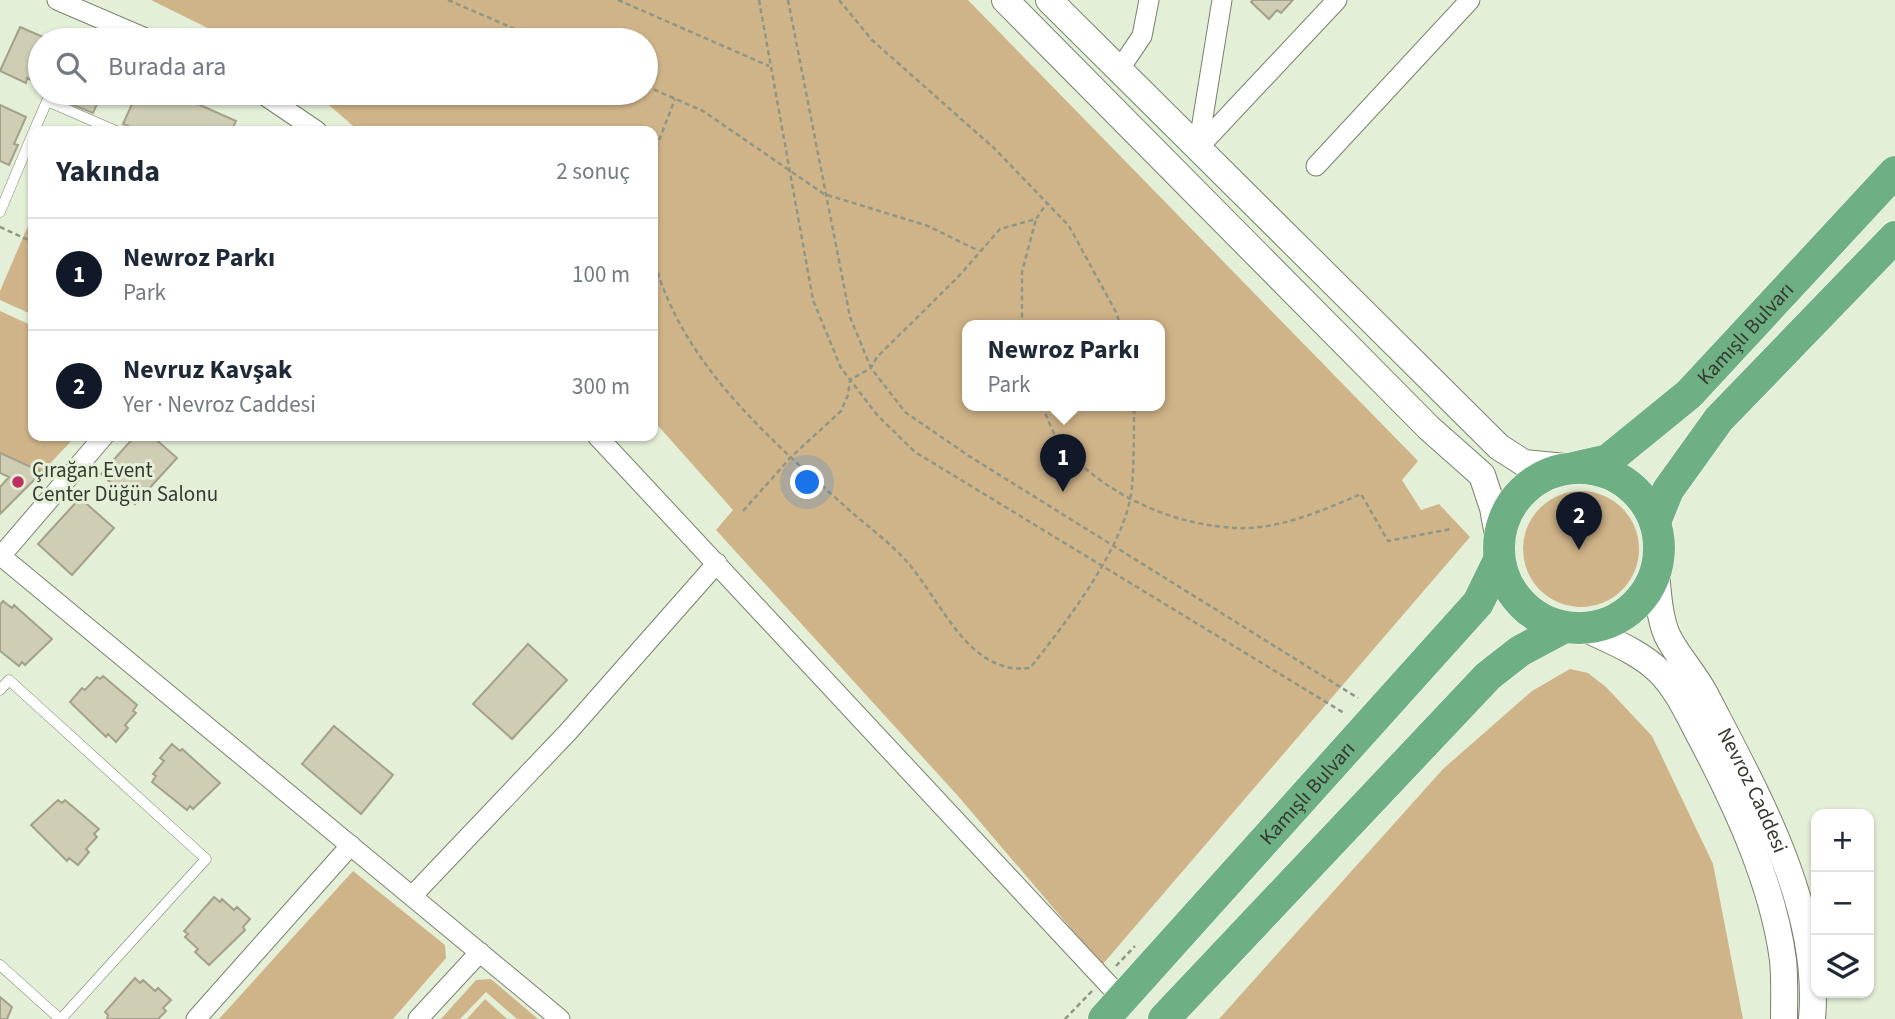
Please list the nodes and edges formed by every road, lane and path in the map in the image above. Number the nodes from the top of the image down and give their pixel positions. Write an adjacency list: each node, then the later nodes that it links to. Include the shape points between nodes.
1 (57, 0): 13 (street)
2 (448, 0): 14 (path)
3 (618, 0): 15 (path)
4 (759, 0): 15 (path)
5 (788, 0): 31 (path)
6 (839, 0): 32 (path, via 872,40 995,149)
7 (1005, 0): 55 (main road, via 1429,428 1482,475)
8 (1049, 0): 16 (main road)
9 (1149, 0): 16 (street, via 1142,36)
10 (1222, 0): 27 (street)
11 (1337, 0): 27 (street)
12 (1470, 0): 28 (street)
13 (122, 28)
14 (512, 28)
15 (771, 66): 29 (path)
16 (1119, 70): 27 (main road)
17 (658, 91): 18 (path)
18 (675, 99): 25 (path); 29 (path, via 703,111)
19 (45, 105): 22 (lane)
20 (56, 105): 23 (lane)
21 (279, 105): 24 (street)
22 (37, 126)
23 (104, 126)
24 (310, 126)
25 (658, 143)
26 (28, 146): 33 (lane)
27 (1198, 148): 49 (main road, via 1499,447 1524,463)
28 (1316, 166)
29 (789, 171): 31 (path); 43 (path, via 813,300)
30 (1895, 172): 49 (highway, Kamışlı Bulvarı, via 1689,394 1608,460)
31 (824, 194): 38 (path, via 928,226); 42 (path, via 850,317)
32 (1046, 202): 34 (path); 41 (path, via 1069,226)
33 (0, 212)
34 (1036, 219): 38 (path, via 1000,229); 40 (path, via 1023,272)
35 (0, 227): 37 (path)
36 (1895, 237): 52 (highway, Kamışlı Bulvarı, via 1719,419 1668,490)
37 (28, 240)
38 (980, 252): 42 (path)
39 (658, 275): 48 (path, via 699,355 755,424)
40 (1022, 320)
41 (1118, 320)
42 (871, 368): 43 (path); 54 (path, via 905,412)
43 (850, 380): 48 (path, via 841,411); 58 (path, via 915,452)
44 (1044, 411): 50 (path, via 1060,444)
45 (1134, 411): 50 (path)
46 (100, 441): 56 (street)
47 (602, 441): 57 (street)
48 (791, 457): 51 (path); 58 (path, via 907,562 964,639 989,662 1013,670 1030,668 1086,595)
49 (1575, 468): 52 (highway, via 1601,471 1624,481 1643,499); 55 (highway, via 1550,473 1528,486 1511,505)
50 (1128, 499): 53 (path, via 1179,520 1239,528 1290,520 1361,494 1388,541); 54 (path)
51 (743, 511)
52 (1655, 522): 59 (highway, via 1660,547)
53 (1451, 530)
54 (1112, 544): 58 (path); 62 (path)
55 (1499, 550): 60 (highway, via 1509,588 1528,611); 68 (highway, Kamışlı Bulvarı, via 1478,603)
56 (1, 556): 64 (street)
57 (717, 563): 65 (street, via 568,732); 68 (street)
58 (1101, 564): 63 (path)
59 (1656, 572): 60 (highway, via 1628,612 1608,623); 75 (main road, Nevroz Caddesi, via 1667,635 1702,688 1748,777 1807,926 1813,967)
60 (1575, 628): 73 (highway, via 1520,651 1488,676); 74 (main road, Nevroz Caddesi, via 1636,653 1661,672 1680,700 1743,828 1771,904 1783,961)
61 (0, 690): 69 (lane, via 9,680 206,859)
62 (1360, 699)
63 (1344, 713)
64 (351, 845): 65 (street); 70 (street)
65 (412, 895): 66 (street)
66 (481, 952): 71 (street); 72 (street)
67 (0, 965): 69 (lane)
68 (1114, 1009)
69 (60, 1019)
70 (196, 1019)
71 (418, 1019)
72 (560, 1019)
73 (1164, 1019)
74 (1784, 1019)
75 (1812, 1019)

